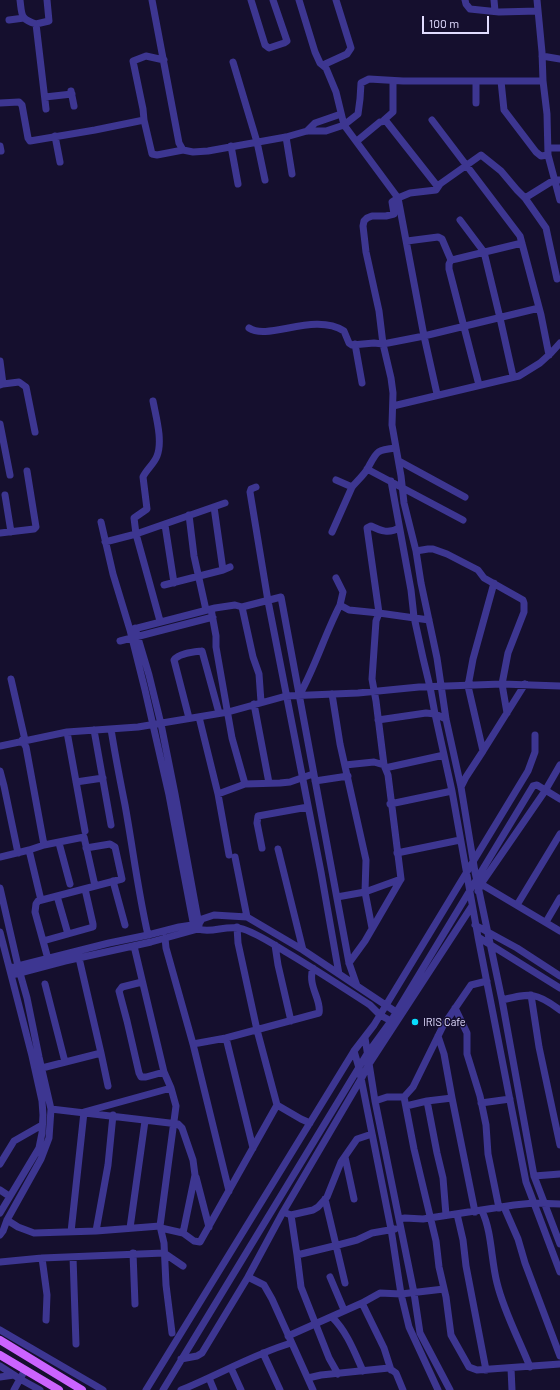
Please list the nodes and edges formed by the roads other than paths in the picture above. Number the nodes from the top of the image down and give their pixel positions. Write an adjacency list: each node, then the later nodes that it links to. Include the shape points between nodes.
1 (20, 0): 13 (street)
2 (47, 0): 15 (street, via 49,21)
3 (152, 0): 18 (street)
4 (251, 0): 5 (street, via 265,45 269,48 287,41)
5 (273, 0)
6 (299, 0): 20 (street, via 315,52)
7 (465, 0): 12 (street, via 470,9)
8 (494, 0): 12 (street)
9 (537, 0): 11 (street)
10 (338, 1): 20 (street, via 351,48 347,54)
11 (538, 11): 12 (street); 16 (street)
12 (495, 12)
13 (24, 18): 14 (street); 15 (street)
14 (9, 20)
15 (36, 24): 25 (street)
16 (542, 56): 17 (street); 24 (street)
17 (560, 59)
18 (164, 60): 31 (street, via 146,56 132,61); 42 (street, via 179,143)
19 (233, 62): 39 (street)
20 (323, 65): 30 (street, via 336,92)
21 (393, 81): 22 (street); 32 (street, via 393,112); 34 (street, via 369,79 361,83 358,114)
22 (476, 81): 23 (street); 27 (street)
23 (501, 81): 24 (street); 43 (street, via 506,112 536,152 541,156)
24 (543, 81): 43 (street)
25 (45, 97): 28 (street, via 71,92); 29 (street)
26 (0, 103): 36 (street, via 19,102 22,105 29,140)
27 (476, 103)
28 (74, 106)
29 (46, 109)
30 (341, 114): 34 (street); 35 (street, via 314,123)
31 (144, 120): 36 (street); 42 (street, via 152,154)
32 (384, 120): 38 (street); 50 (street)
33 (432, 120): 45 (street)
34 (344, 126): 35 (street, via 326,131); 38 (street)
35 (307, 131): 37 (street)
36 (55, 136): 44 (street)
37 (286, 137): 39 (street); 46 (street)
38 (357, 141): 51 (street)
39 (257, 142): 40 (street); 47 (street)
40 (231, 146): 42 (street, via 208,151); 49 (street)
41 (560, 148): 43 (street)
42 (183, 150)
43 (548, 152): 48 (street)
44 (60, 162)
45 (465, 165): 50 (street); 52 (street, via 481,154 502,171); 56 (street, via 517,231)
46 (292, 174)
47 (265, 180)
48 (557, 180): 52 (street); 53 (street)
49 (238, 184)
50 (438, 187): 51 (street, via 436,190 410,193)
51 (398, 198): 55 (street); 67 (street, via 392,202 394,214 367,218 364,221 366,252)
52 (525, 198): 59 (street, via 546,228)
53 (560, 200)
54 (460, 220): 57 (street)
55 (407, 241): 58 (street, via 438,237 442,239); 64 (street)
56 (522, 243): 57 (street); 60 (street)
57 (484, 252): 58 (street); 61 (street)
58 (451, 260): 62 (street, via 449,269)
59 (557, 279)
60 (539, 308): 61 (street); 68 (street)
61 (500, 318): 62 (street); 70 (street)
62 (464, 326): 64 (street); 73 (street)
63 (250, 328): 66 (street, via 262,332 325,324 344,331 349,343)
64 (424, 336): 67 (street); 74 (street)
65 (560, 343): 68 (street)
66 (355, 344): 67 (street); 71 (street)
67 (383, 344): 76 (street, via 391,378)
68 (549, 355): 70 (street, via 527,372)
69 (0, 361): 72 (street)
70 (513, 376): 73 (street)
71 (362, 383)
72 (1, 384): 78 (street, via 19,382 26,387)
73 (479, 385): 74 (street)
74 (437, 394): 76 (street)
75 (153, 401): 101 (street, via 158,423 158,450 154,462 144,475 148,507 134,518)
76 (393, 406): 79 (street, via 392,425)
77 (0, 424): 83 (street)
78 (35, 432)
79 (396, 448): 80 (street); 81 (street, via 383,449 377,453)
80 (399, 461): 87 (street); 90 (street)
81 (367, 469): 85 (street); 88 (street)
82 (27, 470): 98 (street, via 36,527)
83 (10, 475)
84 (336, 480): 88 (street)
85 (391, 481): 87 (street); 97 (street)
86 (256, 487): 109 (street, via 250,492)
87 (402, 487): 94 (street); 103 (street)
88 (352, 488): 99 (street)
89 (5, 495): 98 (street)
90 (465, 497)
91 (225, 503): 92 (street)
92 (214, 507): 93 (street); 104 (street, via 227,569)
93 (189, 516): 96 (street); 104 (street)
94 (463, 520)
95 (101, 522): 102 (street)
96 (165, 525): 101 (street); 106 (street)
97 (399, 528): 113 (street, via 389,532 371,526 367,528); 115 (street)
98 (11, 532): 100 (street)
99 (332, 532)
100 (0, 533)
101 (136, 534): 102 (street); 117 (street)
102 (105, 542): 118 (street)
103 (416, 551): 107 (street, via 433,549 478,570 484,578); 116 (street)
104 (198, 576): 106 (street); 112 (street)
105 (336, 578): 110 (street, via 343,592)
106 (174, 583): 108 (street)
107 (494, 583): 124 (street, via 524,603 524,612 508,653); 126 (street)
108 (164, 585)
109 (268, 601): 111 (street); 131 (street, via 282,598); 133 (street)
110 (340, 605): 113 (street, via 349,610); 131 (street)
111 (242, 607): 112 (street); 134 (street, via 259,674)
112 (209, 610): 114 (street); 117 (street)
113 (379, 613): 115 (street); 130 (street, via 376,620 372,679)
114 (213, 617): 119 (street); 121 (street)
115 (414, 617): 116 (street); 128 (street)
116 (429, 620): 129 (street, via 438,658)
117 (160, 621): 118 (street)
118 (132, 629): 119 (street)
119 (134, 637): 120 (street); 143 (street, via 149,675); 144 (street)
120 (120, 641)
121 (216, 647): 122 (street); 135 (street)
122 (202, 651): 136 (street); 140 (street, via 177,656 174,660)
123 (12, 679): 149 (street)
124 (502, 684): 125 (street); 126 (street); 137 (street)
125 (525, 684): 127 (street); 137 (street)
126 (468, 686): 129 (street); 151 (street)
127 (560, 686)
128 (430, 687): 129 (street); 130 (street); 138 (street)
129 (441, 687): 141 (street)
130 (374, 691): 132 (street); 142 (street)
131 (300, 694): 132 (street); 133 (street); 158 (street)
132 (332, 694): 153 (street)
133 (286, 696): 134 (street); 160 (street)
134 (257, 703): 135 (street); 162 (street)
135 (228, 712): 136 (street); 163 (street, via 232,738)
136 (219, 713): 139 (street)
137 (507, 713): 151 (street)
138 (435, 714): 141 (street); 142 (street, via 420,713); 152 (street)
139 (198, 717): 140 (street); 167 (street)
140 (189, 718): 143 (street)
141 (446, 719): 164 (street)
142 (378, 720): 155 (street)
143 (161, 724): 144 (street); 205 (street)
144 (152, 725): 145 (street); 205 (street)
145 (111, 729): 146 (street); 212 (street)
146 (94, 730): 147 (street); 159 (street)
147 (67, 732): 149 (street); 161 (street)
148 (535, 735): 184 (street, via 535,752 528,771)
149 (23, 740): 150 (street); 176 (street)
150 (0, 746)
151 (483, 751): 164 (street)
152 (444, 755): 155 (street); 166 (street)
153 (346, 765): 155 (street, via 374,762); 157 (street)
154 (560, 765): 165 (street)
155 (384, 766): 169 (street, via 388,775)
156 (0, 771): 181 (street)
157 (348, 776): 158 (street); 194 (street, via 366,860)
158 (314, 777): 160 (street); 197 (street)
159 (103, 778): 161 (street); 171 (street)
160 (302, 778): 162 (street); 170 (street)
161 (76, 782): 172 (street)
162 (269, 783): 163 (street)
163 (246, 784): 167 (street)
164 (461, 787): 184 (street)
165 (545, 790): 168 (street); 189 (street); 189 (street, via 537,785 533,786)
166 (452, 791): 169 (street); 174 (street)
167 (218, 794): 201 (street)
168 (560, 799)
169 (390, 804): 182 (street)
170 (308, 807): 178 (street, via 258,816); 226 (street)
171 (111, 824)
172 (84, 831)
173 (560, 834): 199 (street)
174 (460, 840): 182 (street); 185 (street)
175 (59, 843): 176 (street); 177 (street, via 84,837); 188 (street)
176 (44, 845): 180 (street)
177 (86, 848): 187 (street, via 110,844 115,847 122,879); 190 (street)
178 (262, 848)
179 (278, 849): 219 (street)
180 (29, 850): 181 (street); 195 (street)
181 (18, 853): 183 (street)
182 (397, 853): 186 (street)
183 (0, 857)
184 (474, 860): 185 (street); 189 (street)
185 (467, 873): 193 (street); 235 (street)
186 (401, 879): 194 (street); 207 (street)
187 (113, 882): 190 (street); 203 (street)
188 (70, 884)
189 (479, 884): 193 (street); 199 (street); 200 (street); 208 (street)
190 (95, 886): 192 (street)
191 (0, 888): 224 (street)
192 (85, 888): 196 (street); 210 (street, via 93,927)
193 (469, 889): 200 (street); 238 (street)
194 (365, 892): 197 (street); 207 (street)
195 (40, 896)
196 (57, 896): 210 (street); 215 (street, via 38,901 36,904 35,912)
197 (337, 897): 222 (street)
198 (560, 898): 202 (street)
199 (517, 905): 202 (street)
200 (472, 908): 204 (street); 251 (street)
201 (247, 917): 205 (street, via 214,915 202,919); 219 (street)
202 (546, 922): 209 (street)
203 (125, 925)
204 (475, 925): 208 (street); 213 (street)
205 (197, 927): 206 (street, via 204,931); 212 (street); 214 (street)
206 (237, 928): 217 (street, via 245,929); 242 (street)
207 (372, 928): 222 (street)
208 (488, 931): 216 (street); 227 (street)
209 (560, 931)
210 (68, 934): 215 (street)
211 (0, 935): 225 (street)
212 (148, 936): 221 (street)
213 (478, 937): 216 (street); 228 (street)
214 (165, 938): 218 (street); 246 (street)
215 (43, 941): 221 (street)
216 (490, 944): 232 (street); 234 (street)
217 (275, 945): 223 (street); 240 (street)
218 (134, 946): 220 (street); 229 (street)
219 (303, 950): 226 (street)
220 (79, 958): 224 (street); 248 (street)
221 (48, 959): 224 (street)
222 (349, 963): 231 (street)
223 (313, 968): 239 (street, via 370,1005); 240 (street, via 310,979 320,1011 316,1015)
224 (19, 970): 225 (street); 252 (street)
225 (11, 971): 273 (street, via 42,1101)
226 (339, 974): 231 (street)
227 (560, 976)
228 (487, 981): 236 (street, via 471,985); 260 (street)
229 (142, 982): 254 (street); 254 (street, via 122,987 119,991 132,1046 141,1077)
230 (45, 984): 250 (street)
231 (356, 986): 235 (street)
232 (560, 988)
233 (531, 995): 234 (street); 237 (street, via 546,1000); 276 (street, via 538,1046)
234 (502, 1000): 282 (street)
235 (386, 1005): 238 (street); 239 (street)
236 (455, 1008): 243 (street); 263 (street, via 466,1033 467,1054)
237 (560, 1010)
238 (396, 1012): 241 (street)
239 (380, 1015): 241 (street); 245 (street)
240 (291, 1021): 242 (street)
241 (391, 1021): 249 (street)
242 (257, 1030): 244 (street); 264 (street)
243 (438, 1036): 258 (street, via 413,1087); 259 (street)
244 (226, 1038): 246 (street); 277 (street)
245 (365, 1038): 247 (street); 249 (street)
246 (193, 1044): 284 (street)
247 (354, 1051): 253 (street); 271 (street)
248 (100, 1053): 250 (street); 256 (street)
249 (367, 1054): 251 (street); 253 (street)
250 (65, 1062): 252 (street)
251 (369, 1064): 255 (street); 261 (street)
252 (42, 1068): 267 (street)
253 (359, 1068): 255 (street); 341 (street)
254 (164, 1072): 257 (street)
255 (361, 1080): 275 (street); 293 (street)
256 (108, 1086)
257 (171, 1088): 265 (street); 268 (street)
258 (404, 1097): 261 (street, via 387,1097); 266 (street)
259 (452, 1098): 262 (street); 294 (street)
260 (510, 1099): 263 (street); 288 (street, via 526,1182)
261 (375, 1101): 300 (street)
262 (427, 1101): 266 (street); 298 (street, via 443,1178)
263 (481, 1103): 291 (street, via 488,1154)
264 (277, 1105): 271 (street); 277 (street)
265 (176, 1106): 272 (street); 274 (street)
266 (406, 1106): 299 (street)
267 (51, 1108): 268 (street); 301 (street, via 49,1138 41,1159)
268 (84, 1112): 269 (street); 308 (street)
269 (113, 1116): 270 (street); 307 (street, via 108,1166)
270 (145, 1121): 272 (street); 304 (street)
271 (310, 1123): 362 (street)
272 (173, 1124): 274 (street, via 178,1124); 302 (street)
273 (42, 1125): 279 (street, via 14,1141); 285 (street, via 39,1148)
274 (182, 1128): 281 (street, via 193,1160)
275 (372, 1134): 278 (street, via 357,1139); 306 (street)
276 (560, 1145)
277 (253, 1148): 284 (street)
278 (345, 1157): 286 (street); 287 (street)
279 (0, 1164)
280 (560, 1174): 282 (street)
281 (195, 1175): 303 (street); 309 (street)
282 (534, 1176): 290 (street)
283 (0, 1190): 285 (street)
284 (229, 1191): 303 (street)
285 (9, 1196): 295 (street)
286 (325, 1199): 297 (street, via 313,1210); 312 (street)
287 (354, 1199)
288 (534, 1203): 290 (street); 291 (street); 320 (street)
289 (560, 1204): 290 (street)
290 (545, 1205): 311 (street)
291 (502, 1207): 292 (street); 340 (street, via 518,1239)
292 (482, 1211): 294 (street); 344 (street, via 487,1221 501,1297)
293 (283, 1212): 297 (street); 322 (street)
294 (475, 1212): 296 (street)
295 (0, 1213)
296 (457, 1214): 298 (street); 349 (street)
297 (290, 1215): 315 (street)
298 (446, 1215): 299 (street)
299 (430, 1218): 300 (street); 324 (street)
300 (399, 1219): 305 (street)
301 (7, 1220): 308 (street, via 34,1233); 310 (street)
302 (161, 1227): 304 (street); 309 (street); 314 (street)
303 (209, 1227): 309 (street, via 198,1243)
304 (130, 1228): 307 (street)
305 (401, 1228): 306 (street); 325 (street)
306 (391, 1229): 312 (street); 326 (street)
307 (96, 1231): 308 (street)
308 (71, 1232)
309 (182, 1233)
310 (0, 1235)
311 (560, 1244)
312 (336, 1246): 315 (street); 323 (street)
313 (133, 1253): 314 (street); 316 (street); 328 (street)
314 (164, 1253): 319 (street); 334 (street)
315 (297, 1255): 332 (street, via 301,1287)
316 (73, 1257): 317 (street); 337 (street)
317 (42, 1258): 318 (street); 331 (street, via 47,1295)
318 (0, 1262)
319 (183, 1266)
320 (560, 1272)
321 (330, 1277): 329 (street)
322 (248, 1278): 335 (street, via 264,1285); 341 (street, via 202,1353)
323 (345, 1283)
324 (444, 1289): 325 (street); 349 (street, via 450,1335 469,1367)
325 (414, 1293): 326 (street); 371 (street, via 420,1333)
326 (401, 1294): 327 (street, via 380,1293); 370 (street, via 411,1333)
327 (362, 1303): 329 (street); 348 (street, via 384,1348)
328 (135, 1304)
329 (344, 1310): 330 (street)
330 (332, 1317): 332 (street); 350 (street, via 349,1339)
331 (46, 1320)
332 (316, 1324): 335 (street); 351 (street)
333 (0, 1330): 361 (street)
334 (172, 1334)
335 (290, 1339): 338 (street); 355 (street)
336 (0, 1340): 360 (main road)
337 (76, 1344)
338 (263, 1353): 345 (street); 367 (street)
339 (0, 1355): 347 (main road)
340 (560, 1356)
341 (181, 1359): 363 (street)
342 (560, 1364): 344 (street)
343 (0, 1366): 353 (street)
344 (530, 1367): 346 (street)
345 (231, 1368): 354 (street); 366 (street)
346 (511, 1368): 349 (street); 372 (street)
347 (25, 1370): 353 (street); 359 (main road)
348 (391, 1370): 350 (street, via 389,1368); 369 (street, via 396,1373)
349 (486, 1370)
350 (363, 1371): 351 (street)
351 (338, 1374): 355 (street)
352 (0, 1377): 353 (street)
353 (17, 1377): 357 (street); 358 (street)
354 (209, 1378): 356 (street); 365 (street)
355 (308, 1378): 368 (street)
356 (194, 1387): 364 (street)
357 (14, 1390)
358 (40, 1390)
359 (59, 1390)
360 (82, 1390)
361 (103, 1390)
362 (146, 1390)
363 (163, 1390)
364 (181, 1390)
365 (214, 1390)
366 (241, 1390)
367 (280, 1390)
368 (313, 1390)
369 (404, 1390)
370 (438, 1390)
371 (450, 1390)
372 (512, 1390)

